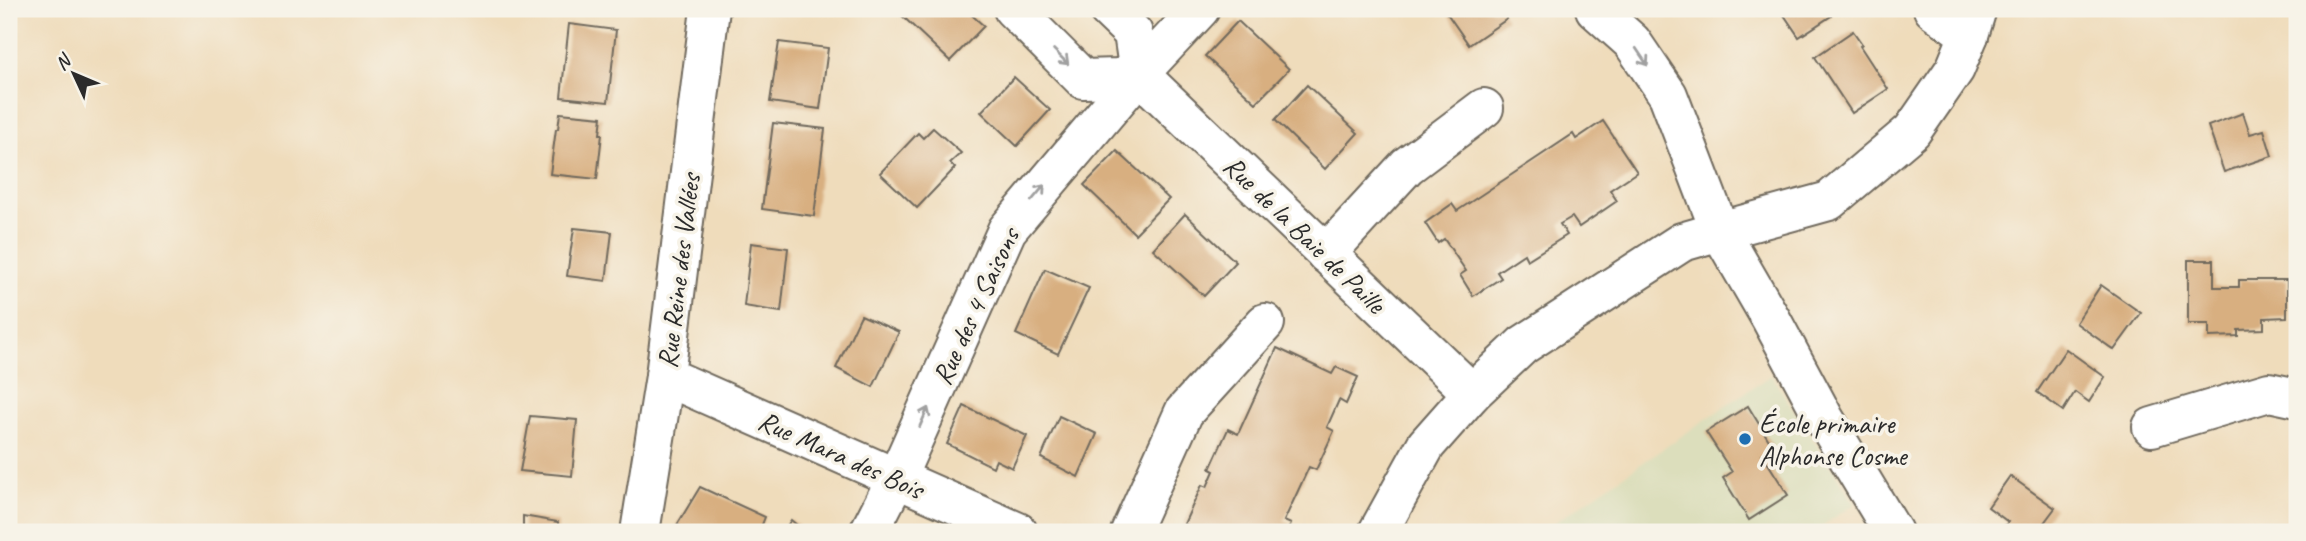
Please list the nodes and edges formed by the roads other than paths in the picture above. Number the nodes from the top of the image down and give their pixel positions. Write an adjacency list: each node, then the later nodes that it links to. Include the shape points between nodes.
1 (710, 9): 13 (street, Rue Reine des Vallées)
2 (1013, 9): 8 (street, one-way to 8, via 1083,79)
3 (1108, 9): 8 (street, via 1133,33)
4 (1200, 9): 8 (street, Rue des 4 Saisons)
5 (1595, 9): 10 (street, one-way to 10, via 1632,42 1668,95)
6 (1933, 9): 7 (street)
7 (1973, 22): 10 (street, via 1955,69 1912,131 1829,201)
8 (1139, 74): 11 (street, Rue de la Baie de Paille); 17 (street, Rue des 4 Saisons, one-way to 8, via 1007,230)
9 (1484, 108): 11 (street, via 1408,166)
10 (1720, 231): 14 (street, via 1682,242 1522,345); 23 (street, via 1824,418)
11 (1326, 254): 14 (street, Rue de la Baie de Paille)
12 (1265, 323): 21 (street, via 1184,412)
13 (665, 376): 17 (street, Rue Mara des Bois); 18 (street, Rue Reine des Vallées)
14 (1472, 394): 22 (street, via 1426,445)
15 (2297, 398): 16 (street, via 2269,392)
16 (2152, 427)
17 (896, 479): 19 (street, Rue des 4 Saisons); 20 (street, Rue Mara des Bois)
18 (640, 532)
19 (869, 532)
20 (1018, 532)
21 (1130, 532)
22 (1378, 532)
23 (1894, 532)

